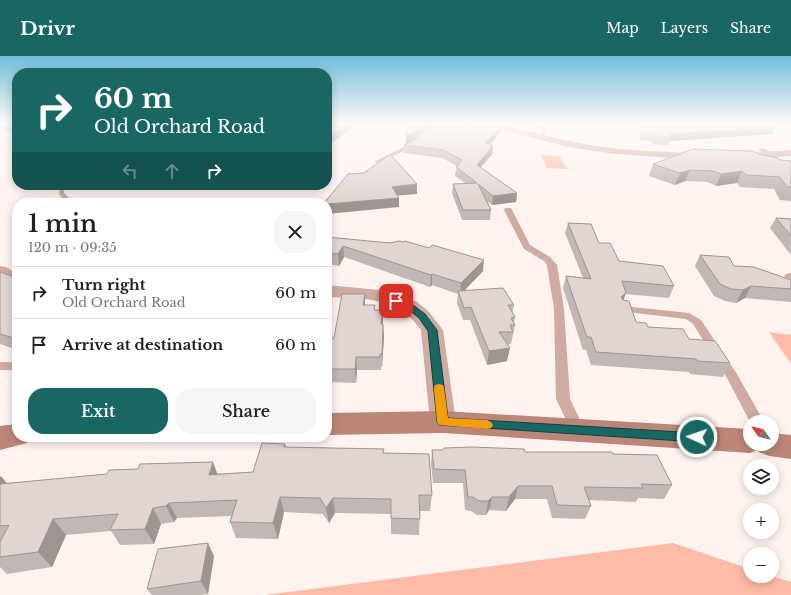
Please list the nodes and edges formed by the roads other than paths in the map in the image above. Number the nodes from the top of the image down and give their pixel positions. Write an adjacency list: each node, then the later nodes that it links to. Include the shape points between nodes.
1 (403, 149): 9 (lane)
2 (614, 149): 6 (street)
3 (768, 149): 4 (street)
4 (762, 150): 7 (lane); 8 (street, via 731,155)
5 (791, 153): 7 (street)
6 (711, 155)
7 (775, 155): 8 (street)
8 (743, 157): 10 (lane)
9 (377, 162)
10 (757, 163)
11 (508, 210): 21 (lane, via 527,247 552,265 559,309 563,399)
12 (0, 271): 13 (street)
13 (12, 278)
14 (332, 291): 19 (street, via 383,296 410,306 422,316 432,330)
15 (623, 309): 18 (lane, via 689,316 697,322 733,377)
16 (0, 366): 17 (lane)
17 (12, 366)
18 (753, 415)
19 (443, 422): 20 (street); 21 (street)
20 (332, 424)
21 (578, 430): 24 (street)
22 (12, 436): 23 (street)
23 (0, 438)
24 (743, 441)
25 (779, 445): 26 (street)
26 (791, 447)

